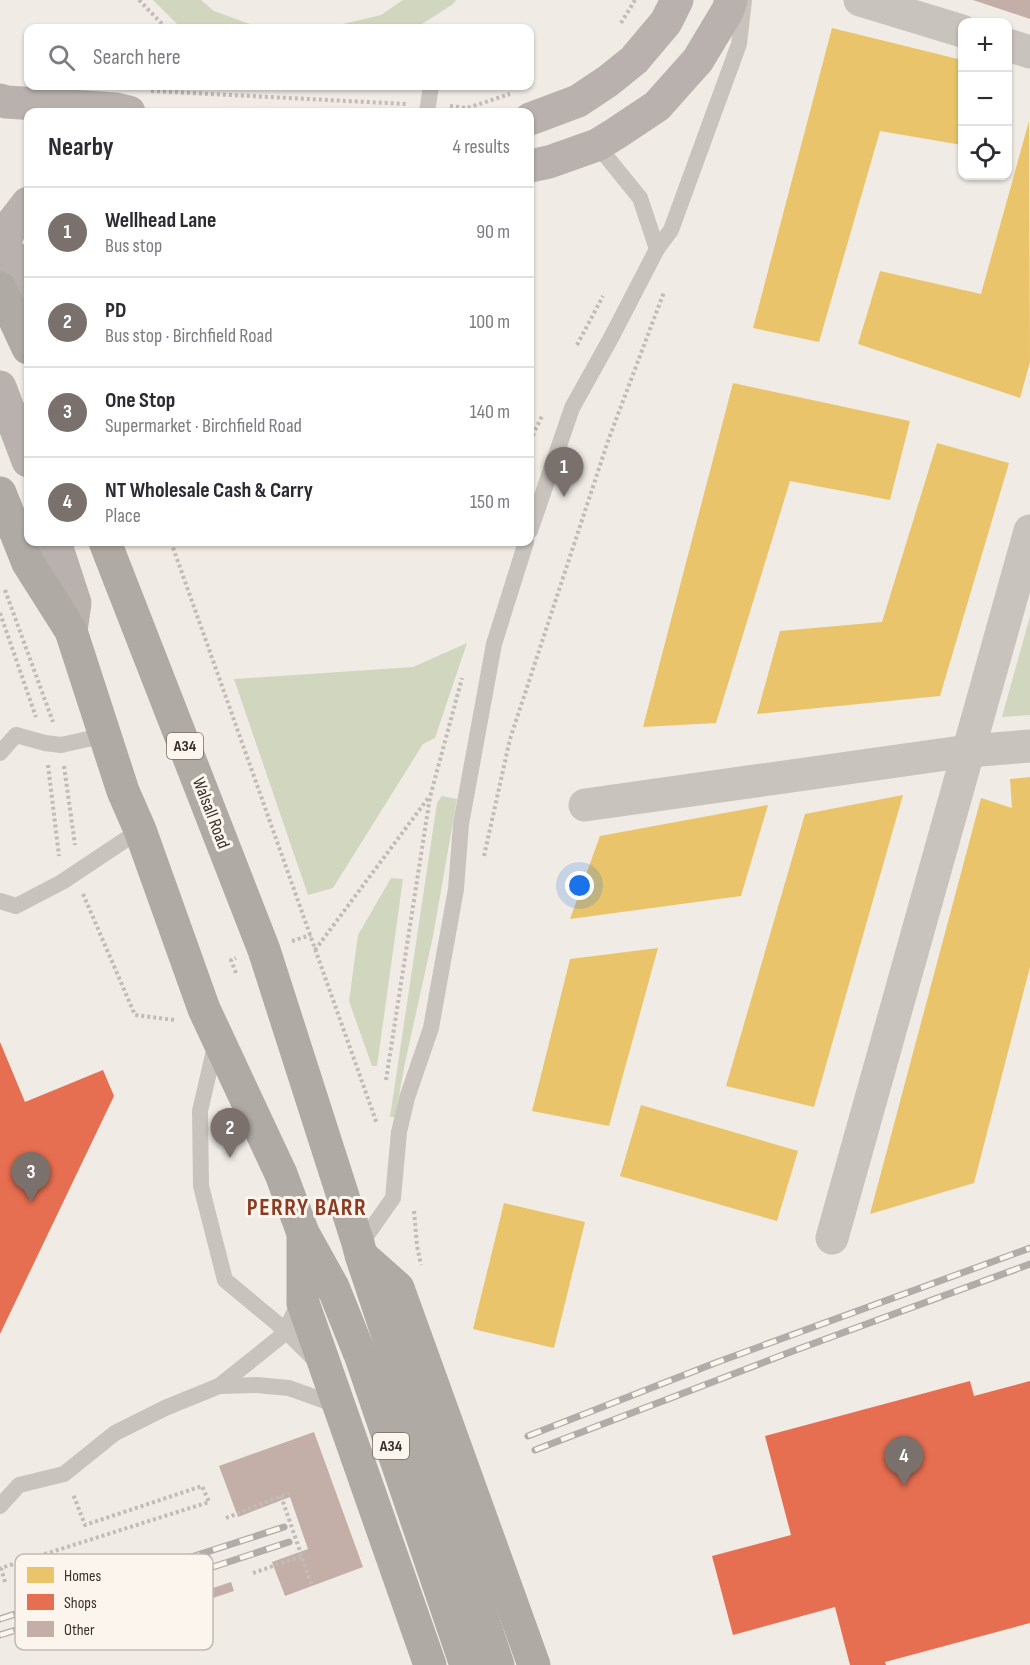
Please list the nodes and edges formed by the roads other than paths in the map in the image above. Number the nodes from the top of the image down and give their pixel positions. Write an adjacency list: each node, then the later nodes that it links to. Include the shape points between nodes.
1 (677, 0): 11 (main road, via 666,22 634,60 608,81 578,101)
2 (732, 0): 15 (main road, via 698,60 657,106)
3 (744, 0): 19 (lane, via 738,44 670,230)
4 (860, 0): 5 (street)
5 (958, 29)
6 (1012, 46): 7 (street)
7 (1030, 52)
8 (430, 90): 14 (lane)
9 (0, 100): 12 (main road)
10 (138, 101): 13 (main road)
11 (521, 106)
12 (100, 108)
13 (119, 108)
14 (427, 108)
15 (597, 145): 16 (lane); 17 (main road); 19 (lane, via 640,198)
16 (534, 149)
17 (534, 165)
18 (24, 208): 20 (main road, via 14,221)
19 (657, 249): 27 (lane, via 572,408)
20 (10, 252): 22 (main road)
21 (0, 288): 23 (highway)
22 (24, 296)
23 (24, 339)
24 (0, 387): 25 (main road)
25 (24, 451)
26 (0, 493): 32 (highway, A34, via 28,563)
27 (534, 519)
28 (1030, 531): 35 (street)
29 (56, 546): 32 (main road, via 75,603)
30 (107, 546): 43 (highway, Walsall Road / A34, via 264,950)
31 (525, 546): 43 (lane, via 494,644 461,824 452,912 430,1028 399,1132 393,1198)
32 (71, 631): 33 (highway, A34)
33 (106, 735): 36 (lane, via 61,745 16,735); 38 (highway, A34)
34 (1030, 746): 35 (street)
35 (968, 751): 37 (street); 42 (street)
36 (0, 753)
37 (585, 805)
38 (140, 831): 39 (lane, via 62,882 16,906); 40 (highway, A34)
39 (0, 901)
40 (200, 1022): 41 (highway, A34, via 281,1174); 45 (lane, via 201,1186 225,1280)
41 (303, 1233): 44 (highway); 51 (highway, A34, via 333,1287 361,1357)
42 (832, 1238)
43 (360, 1249): 52 (highway, A34); 53 (highway, via 398,1287)
44 (303, 1295): 45 (lane); 46 (highway)
45 (284, 1329): 46 (lane); 47 (lane, via 279,1338)
46 (327, 1372): 48 (highway)
47 (219, 1386): 48 (lane, via 289,1388); 49 (lane, via 115,1433 64,1474 19,1485)
48 (339, 1406): 50 (highway)
49 (0, 1506)
50 (430, 1665)
51 (466, 1665)
52 (498, 1665)
53 (534, 1665)

